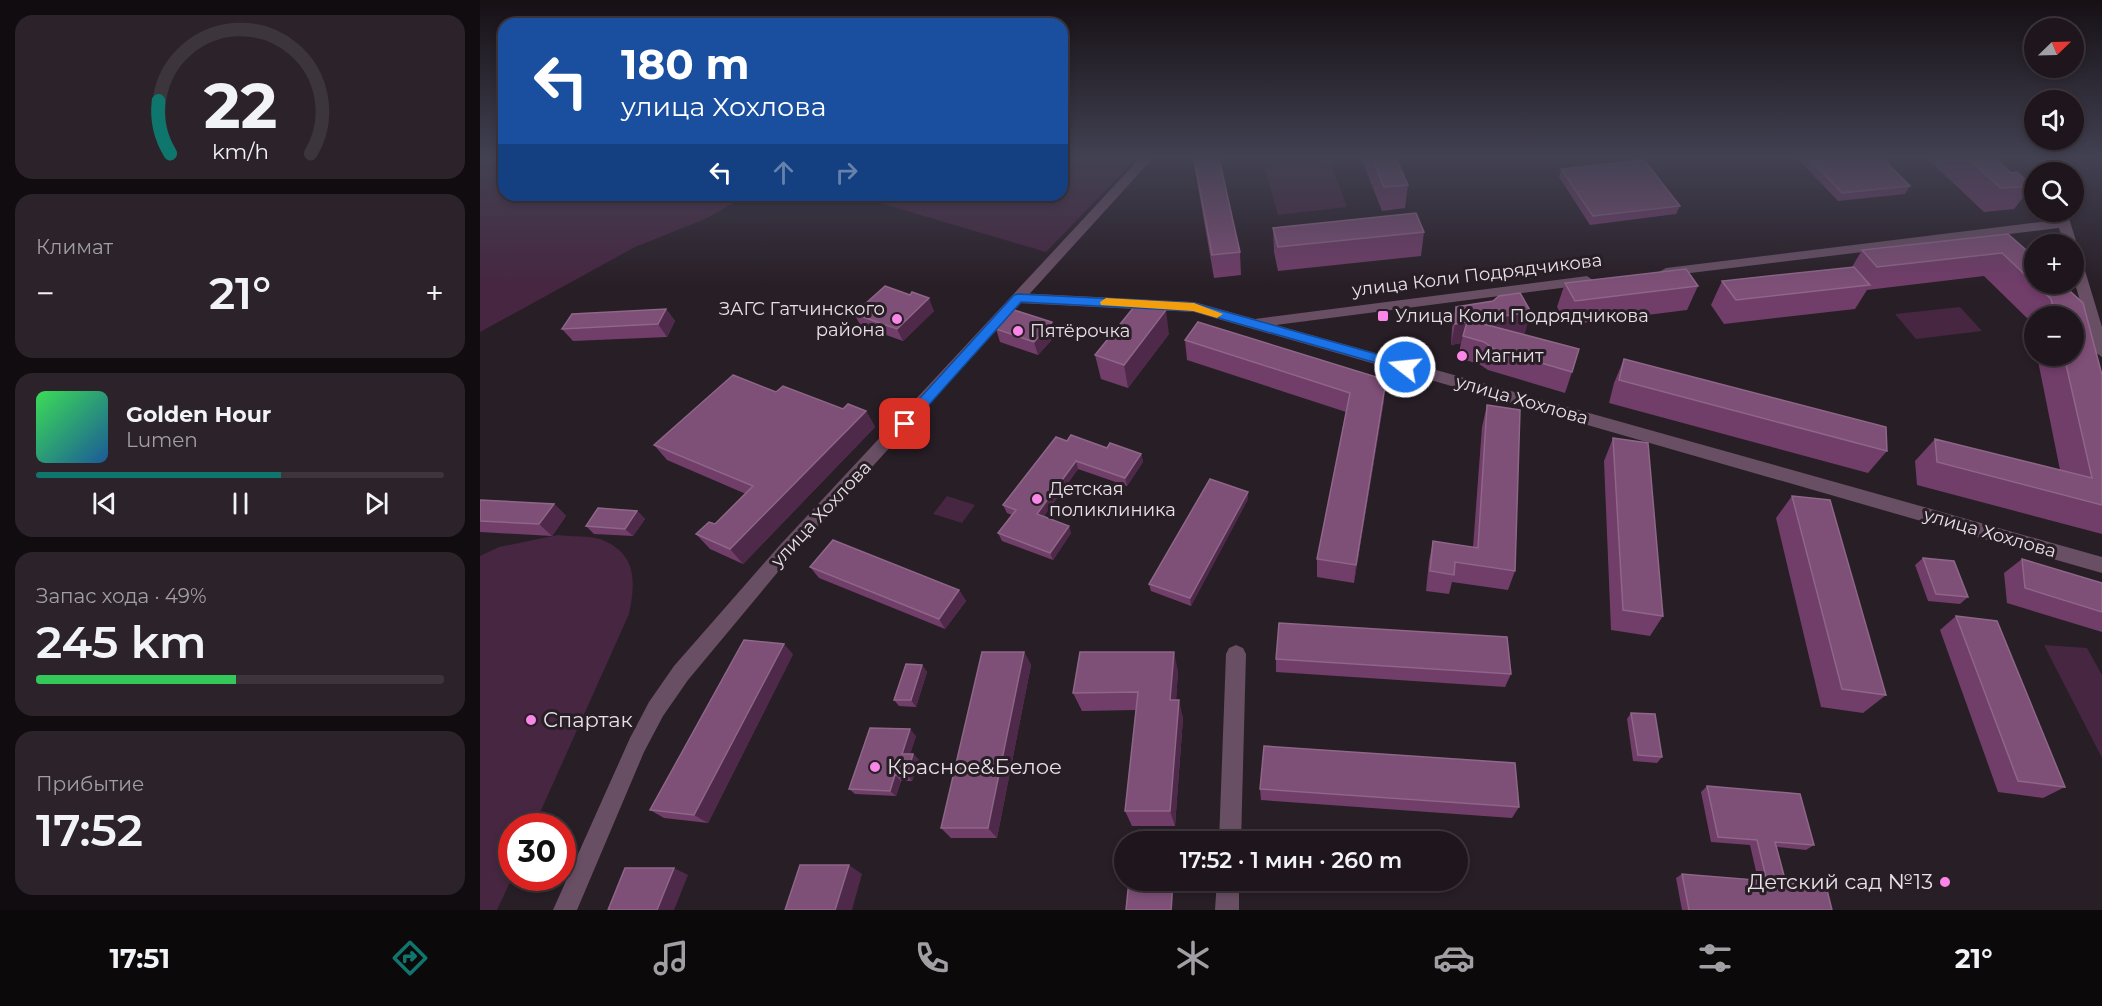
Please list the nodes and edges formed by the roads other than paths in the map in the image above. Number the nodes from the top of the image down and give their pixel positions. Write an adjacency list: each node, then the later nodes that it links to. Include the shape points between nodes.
1 (1108, 200): 6 (street)
2 (2027, 222): 3 (street)
3 (1648, 274)
4 (1602, 280): 7 (street, улица Коли Подрядчикова)
5 (2084, 291): 10 (street)
6 (1018, 298): 8 (street, улица Хохлова, via 1194,307); 15 (street, улица Хохлова, via 786,550 681,673 637,745)
7 (1311, 316): 8 (street, улица Коли Подрядчикова); 9 (street, via 1297,326)
8 (1252, 323): 9 (street, улица Хохлова)
9 (1305, 338): 11 (street, улица Хохлова)
10 (2102, 352)
11 (2102, 565)
12 (1236, 654): 13 (street)
13 (1230, 831)
14 (1228, 891): 16 (street)
15 (565, 910)
16 (1227, 910)

